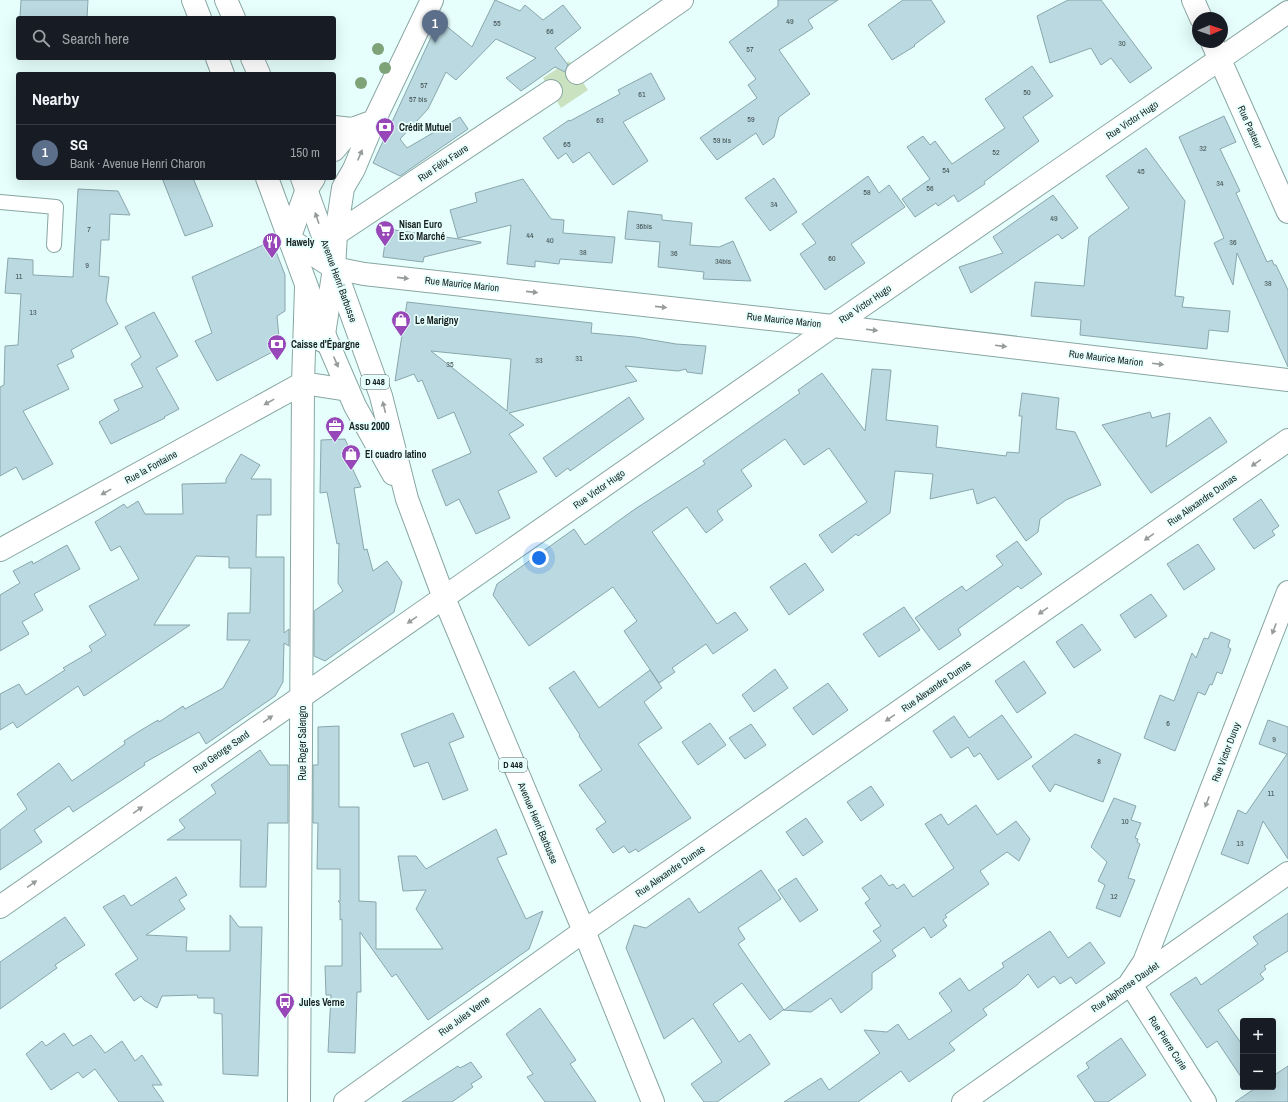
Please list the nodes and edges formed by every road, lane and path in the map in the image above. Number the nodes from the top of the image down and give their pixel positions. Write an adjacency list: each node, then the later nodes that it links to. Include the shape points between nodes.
1 (193, 0): 8 (street)
2 (226, 0): 9 (street)
3 (432, 0): 17 (street)
4 (682, 0): 15 (street)
5 (1193, 0): 6 (street)
6 (1198, 12)
7 (1288, 12): 10 (street, Rue Victor Hugo)
8 (199, 16)
9 (233, 16)
10 (1216, 51): 24 (street, Rue Pasteur); 30 (street, Rue Victor Hugo)
11 (218, 60): 13 (street)
12 (253, 60): 14 (street)
13 (222, 72)
14 (258, 72)
15 (577, 73)
16 (550, 91): 25 (street, Rue Félix Faure)
17 (374, 121): 18 (street); 22 (street, one-way to 17, via 354,169)
18 (343, 128): 19 (street)
19 (336, 145)
20 (268, 180): 26 (street, Avenue Henri Barbusse / D 448)
21 (304, 181): 22 (street); 26 (street); 28 (street, Avenue Henri Barbusse / D 448, one-way to 21)
22 (343, 188): 25 (street, Rue Roger Salengro)
23 (0, 202): 27 (lane, via 56,207)
24 (1288, 212)
25 (336, 234): 28 (street, Rue Roger Salengro)
26 (289, 240): 28 (street, Rue Maurice Marion); 29 (street, Avenue Henri Barbusse / D 448)
27 (54, 244)
28 (334, 268): 30 (street, Rue Maurice Marion, one-way to 30); 31 (street, Rue Roger Salengro); 36 (street, Avenue Henri Barbusse / D 448, one-way to 28, via 381,396)
29 (306, 286): 31 (street, Avenue Henri Barbusse / D 448); 33 (street, Rue Roger Salengro)
30 (833, 326): 32 (street, Rue Maurice Marion, one-way to 32); 39 (street, Rue Victor Hugo)
31 (325, 336): 33 (street, Rue Roger Salengro); 34 (street, Avenue Henri Barbusse / D 448, one-way to 34)
32 (1288, 380)
33 (303, 384): 34 (street); 37 (street, Rue la Fontaine, one-way to 37); 40 (street, Rue Roger Salengro)
34 (348, 390): 36 (street, Avenue Henri Barbusse / D 448)
35 (1288, 440): 44 (street, Rue Alexandre Dumas, one-way to 44)
36 (407, 499): 39 (street, Avenue Henri Barbusse / D 448)
37 (0, 550)
38 (1288, 592): 43 (street, Rue Victor Duruy, one-way to 43)
39 (444, 598): 40 (street, Rue George Sand, one-way to 40); 44 (street, Avenue Henri Barbusse / D 448)
40 (303, 695): 42 (street, Rue George Sand, one-way to 40); 47 (street, Rue Roger Salengro)
41 (1288, 873): 45 (street, Rue Alphonse Daudet)
42 (0, 907)
43 (1164, 912): 45 (street, Rue Victor Duruy, via 1164,933); 46 (street, Rue Victor Duruy, via 1144,962)
44 (584, 930): 48 (street, Rue Jules Verne); 49 (street, Avenue Henri Barbusse / D 448)
45 (1177, 950): 46 (street, Rue Alphonse Daudet)
46 (1130, 983): 50 (street, Rue Alphonse Daudet); 51 (street, Rue Pierre Curie)
47 (299, 1102)
48 (345, 1102)
49 (654, 1102)
50 (963, 1102)
51 (1205, 1102)

